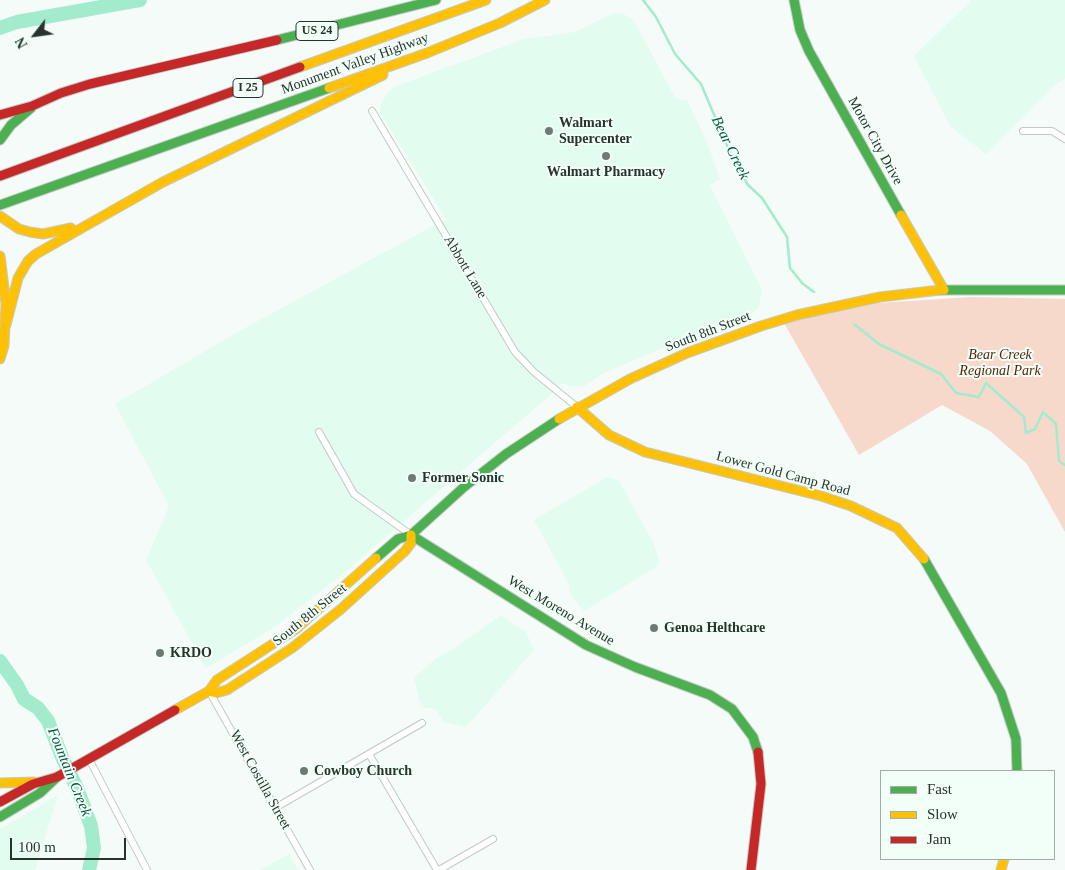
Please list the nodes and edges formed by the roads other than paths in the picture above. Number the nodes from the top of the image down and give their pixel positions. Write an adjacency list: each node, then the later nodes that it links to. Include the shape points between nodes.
1 (436, 0): 6 (main road, US 24, via 90,84)
2 (486, 0): 12 (main road, Monument Valley Highway / I 25)
3 (545, 0): 5 (main road, Monument Valley Highway / I 25, via 500,23)
4 (794, 0): 18 (main road, Motor City Drive, via 800,30 809,51)
5 (427, 53): 13 (main road, Monument Valley Highway / I 25); 15 (main road, via 171,178)
6 (32, 106): 8 (main road); 11 (main road, US 24)
7 (372, 111): 22 (street, Abbott Lane, via 515,352)
8 (0, 115)
9 (1023, 131): 10 (street, via 1052,131)
10 (1065, 139)
11 (0, 140)
12 (0, 176)
13 (0, 205)
14 (0, 216): 15 (main road, via 19,229 44,234)
15 (90, 222): 20 (main road, via 28,262 18,278)
16 (0, 256): 17 (main road)
17 (1, 264): 20 (main road)
18 (944, 290): 19 (main road, South 8th Street); 22 (main road, South 8th Street, via 880,296 797,315 680,356)
19 (1065, 290)
20 (6, 325): 21 (main road)
21 (0, 359)
22 (577, 407): 24 (main road, South 8th Street, via 527,438 486,469); 29 (main road, Lower Gold Camp Road, via 609,435 645,452 821,496 897,528 919,551 1001,693 1016,739)
23 (320, 432): 24 (street, West Moreno Avenue, via 354,494)
24 (411, 535): 25 (main road, South 8th Street, via 398,539 293,632 217,680); 25 (main road, South 8th Street, via 405,551 332,617 292,648 227,690); 40 (main road, West Moreno Avenue, via 580,642 627,664 710,695 739,716 753,737 761,773)
25 (209, 691): 28 (main road, South 8th Street); 34 (street, West Costilla Street)
26 (422, 723): 27 (street)
27 (370, 754): 34 (street); 39 (street)
28 (89, 759): 30 (main road, South 8th Street); 37 (street)
29 (1017, 770)
30 (57, 777): 31 (main road, South 8th Street); 35 (main road, South 8th Street, via 40,793)
31 (40, 782): 32 (main road); 33 (main road, South 8th Street)
32 (0, 783)
33 (0, 802)
34 (275, 808): 38 (street, West Costilla Street)
35 (0, 817)
36 (492, 839): 39 (street)
37 (148, 870)
38 (310, 870)
39 (438, 870)
40 (751, 870)

